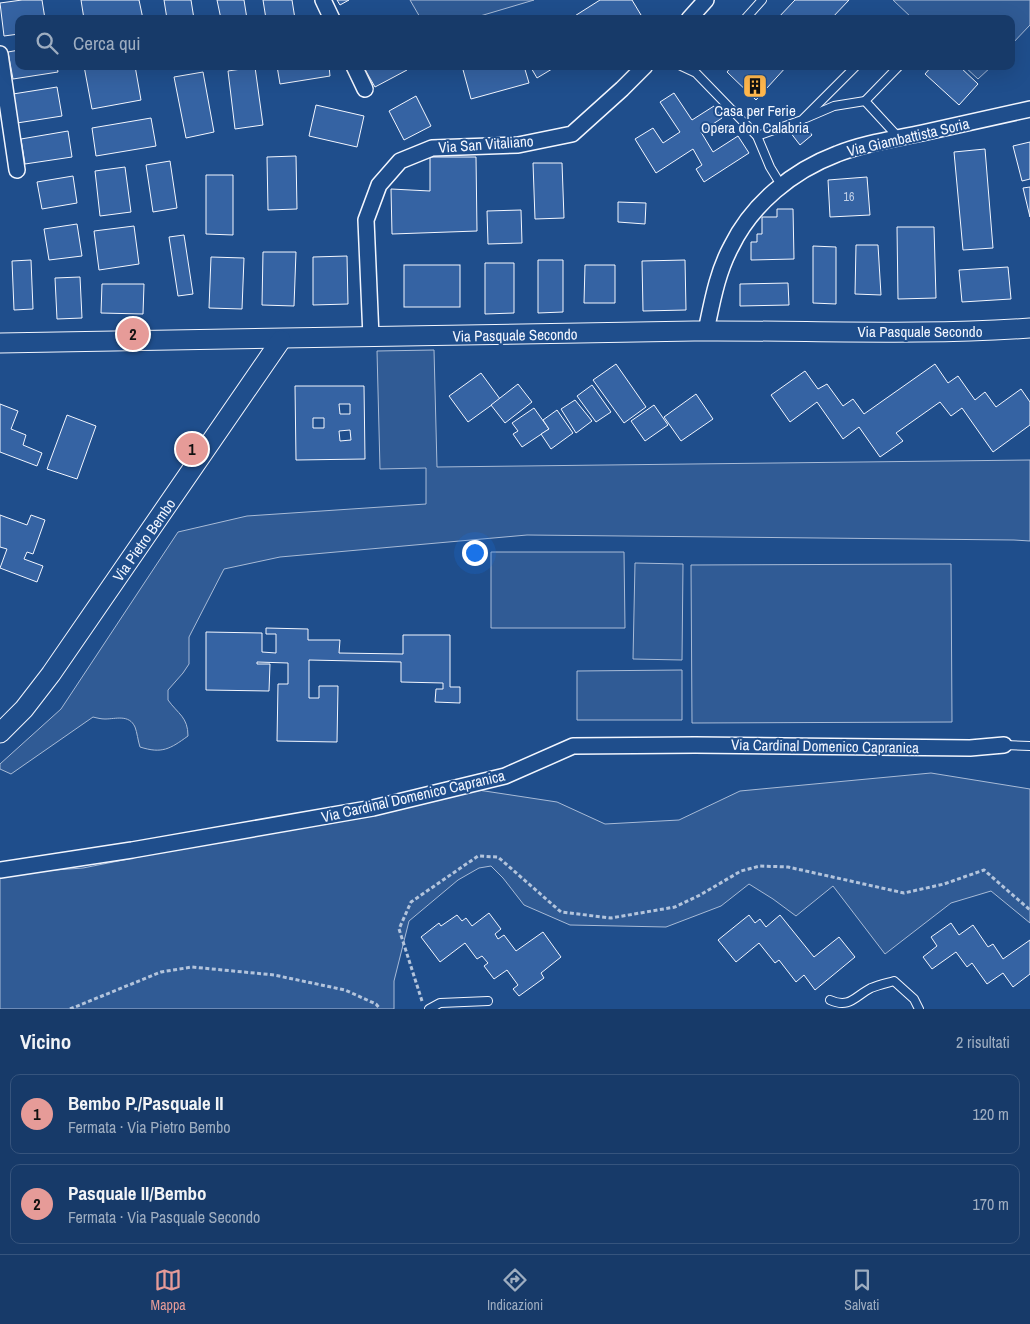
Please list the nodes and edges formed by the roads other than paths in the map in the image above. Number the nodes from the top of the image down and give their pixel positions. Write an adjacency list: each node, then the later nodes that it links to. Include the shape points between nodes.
1 (323, 0): 4 (street)
2 (706, 0): 5 (street)
3 (762, 0): 6 (lane)
4 (330, 15)
5 (693, 15)
6 (749, 15)
7 (0, 54): 21 (street)
8 (356, 70): 15 (street)
9 (641, 70): 25 (street, Via San Vitaliano, via 572,134 518,145 432,148 400,161 379,185 366,220)
10 (690, 70): 14 (lane)
11 (699, 70): 14 (lane)
12 (852, 70): 18 (lane)
13 (895, 70): 16 (lane)
14 (696, 73): 19 (lane)
15 (365, 89)
16 (864, 101): 18 (lane, via 834,106); 20 (lane)
17 (1030, 109): 20 (street, Via Giambattista Soria)
18 (802, 120): 19 (lane)
19 (758, 136): 22 (lane)
20 (900, 138): 22 (street, Via Giambattista Soria, via 838,153)
21 (17, 170)
22 (781, 185): 24 (street, Via Giambattista Soria, via 752,214 731,246 716,287)
23 (1030, 328): 24 (street, Via Pasquale Secondo, via 956,332)
24 (706, 331): 25 (street, Via Pasquale Secondo)
25 (371, 337): 26 (street, Via Pasquale Secondo)
26 (281, 340): 27 (street, Via Pasquale Secondo); 28 (street, Via Pietro Bembo, via 51,674)
27 (0, 343)
28 (0, 733)
29 (1004, 745): 30 (lane); 31 (street, Via Cardinal Domenico Capranica, via 970,748 573,746 505,776 373,808)
30 (1030, 746)
31 (0, 870)
32 (830, 1000): 35 (lane, via 839,1004 852,1002 870,988 894,981 914,999)
33 (488, 1001): 34 (lane, via 440,1002)
34 (429, 1009)
35 (919, 1009)

